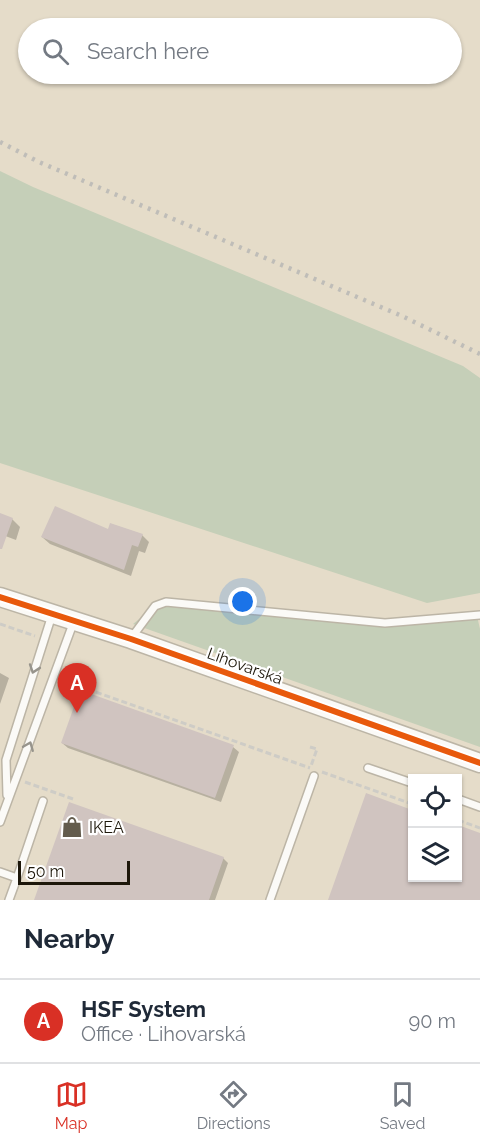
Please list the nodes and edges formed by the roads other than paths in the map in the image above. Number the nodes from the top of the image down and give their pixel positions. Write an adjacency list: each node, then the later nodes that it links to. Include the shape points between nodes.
1 (0, 597): 2 (street, Lihovarská)
2 (53, 614): 4 (street, Lihovarská); 10 (lane, one-way to 10, via 6,760)
3 (480, 615): 5 (lane, via 385,623 166,602 155,606)
4 (74, 621): 5 (street, Lihovarská); 10 (lane, one-way to 4, via 16,779)
5 (131, 639): 6 (street, Lihovarská)
6 (480, 763)
7 (368, 768): 9 (lane)
8 (314, 776): 18 (lane)
9 (408, 782)
10 (4, 800): 14 (lane)
11 (462, 800): 13 (lane)
12 (43, 801): 16 (lane)
13 (480, 807)
14 (0, 822)
15 (0, 872): 16 (lane)
16 (17, 878): 17 (lane)
17 (9, 900)
18 (270, 900)

